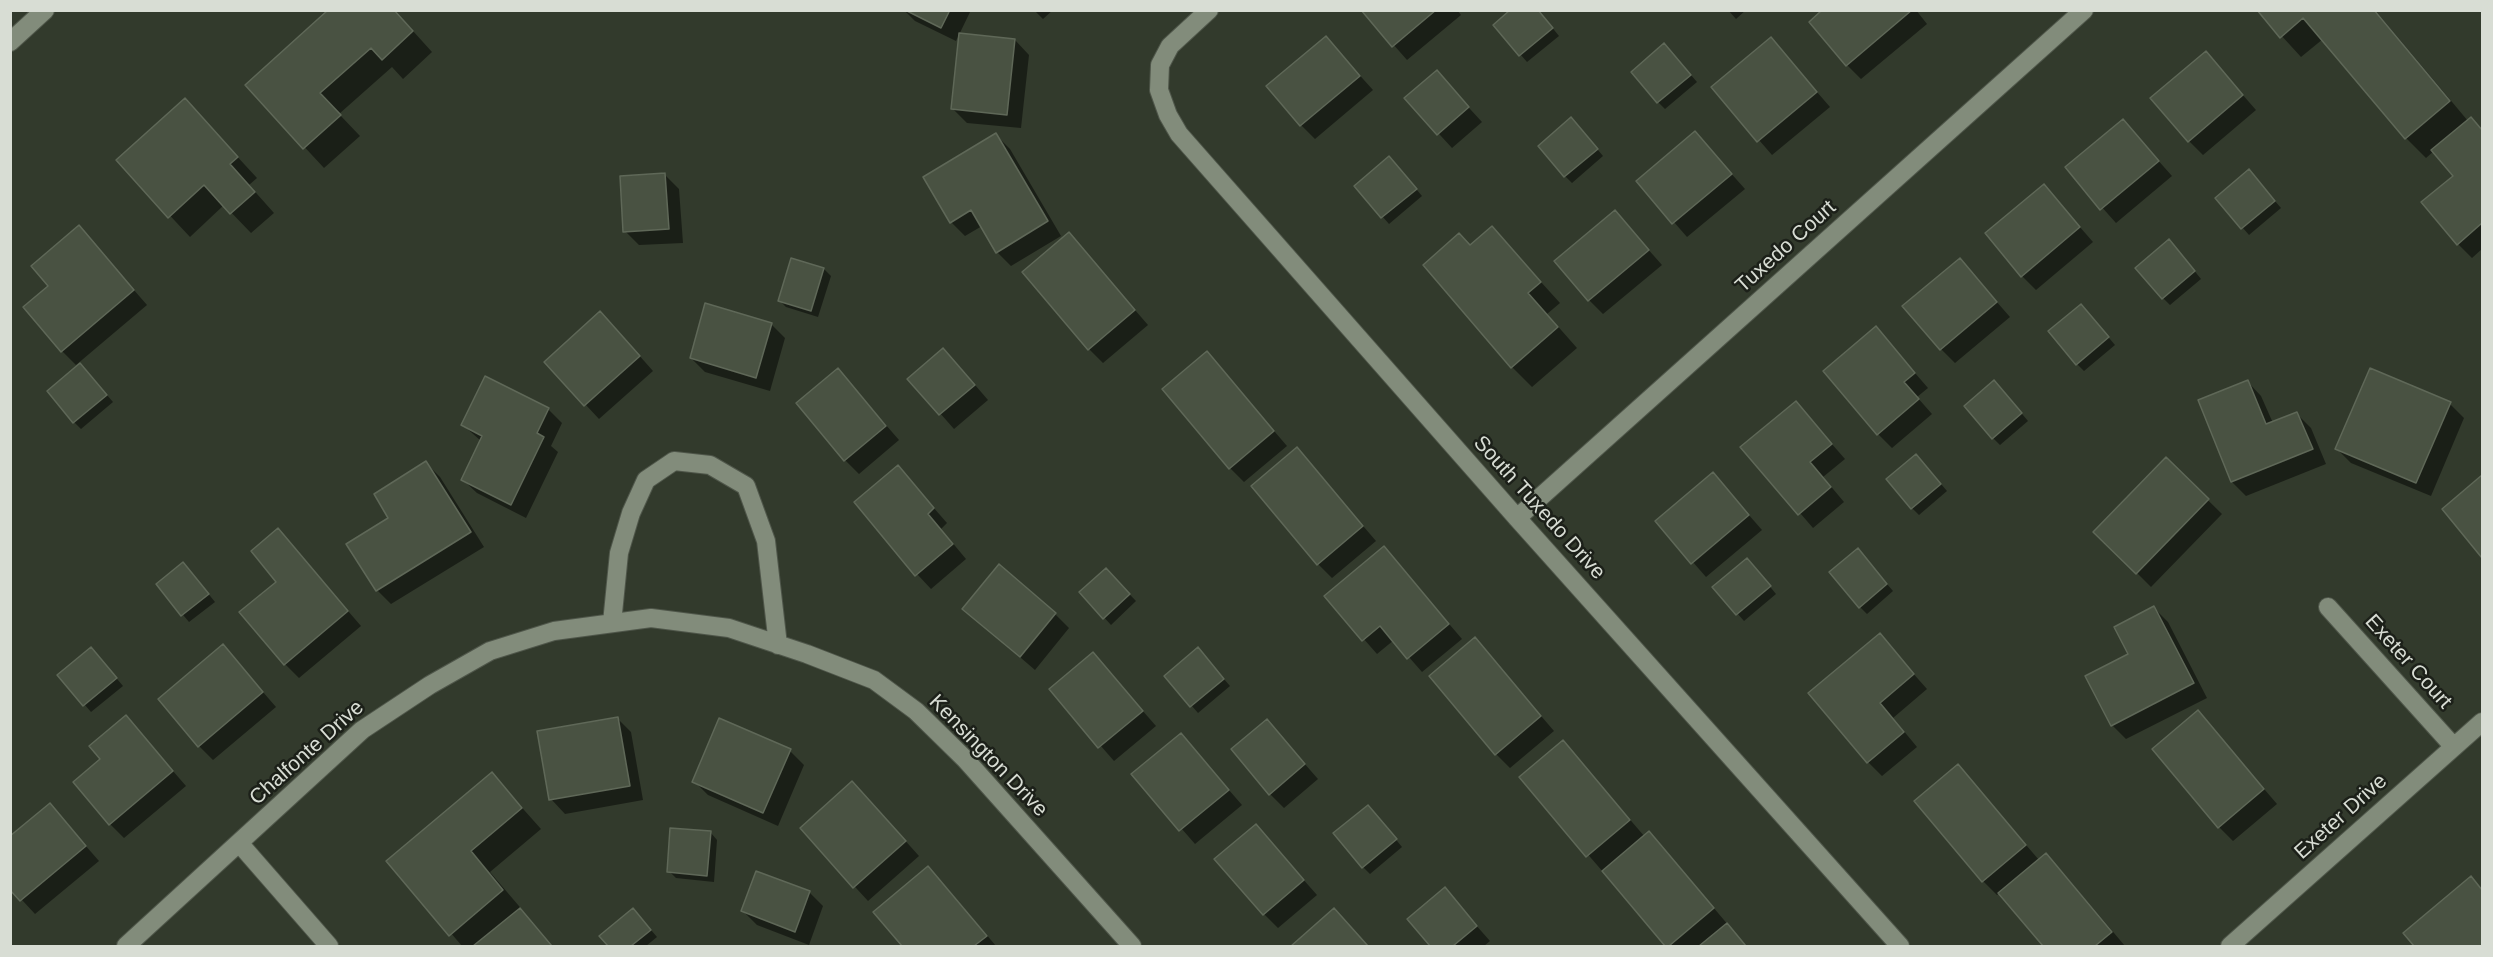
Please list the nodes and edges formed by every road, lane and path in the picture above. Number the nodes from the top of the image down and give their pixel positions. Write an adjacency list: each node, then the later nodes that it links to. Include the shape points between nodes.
1 (45, 10): 4 (street)
2 (1209, 10): 5 (street, South Tuxedo Drive, via 1170,46 1160,65 1159,90 1179,134)
3 (2084, 10): 5 (street, Tuxedo Court)
4 (10, 42)
5 (1517, 518): 16 (street, South Tuxedo Drive)
6 (2328, 607): 11 (street, Exeter Court)
7 (651, 618): 8 (street, Chalfonte Drive); 9 (street, Kensington Drive, via 729,628)
8 (612, 623): 9 (street, via 619,553 646,480 674,461 710,465 746,486 766,541); 12 (street, Chalfonte Drive, via 554,631 490,651 429,685 362,730)
9 (778, 645): 15 (street, Kensington Drive, via 874,680 916,711 965,759)
10 (2482, 722): 11 (street, Exeter Drive)
11 (2454, 747): 17 (street, Exeter Drive)
12 (240, 844): 13 (street, Chalfonte Drive); 14 (street)
13 (126, 946)
14 (329, 946)
15 (1132, 946)
16 (1900, 946)
17 (2230, 946)

